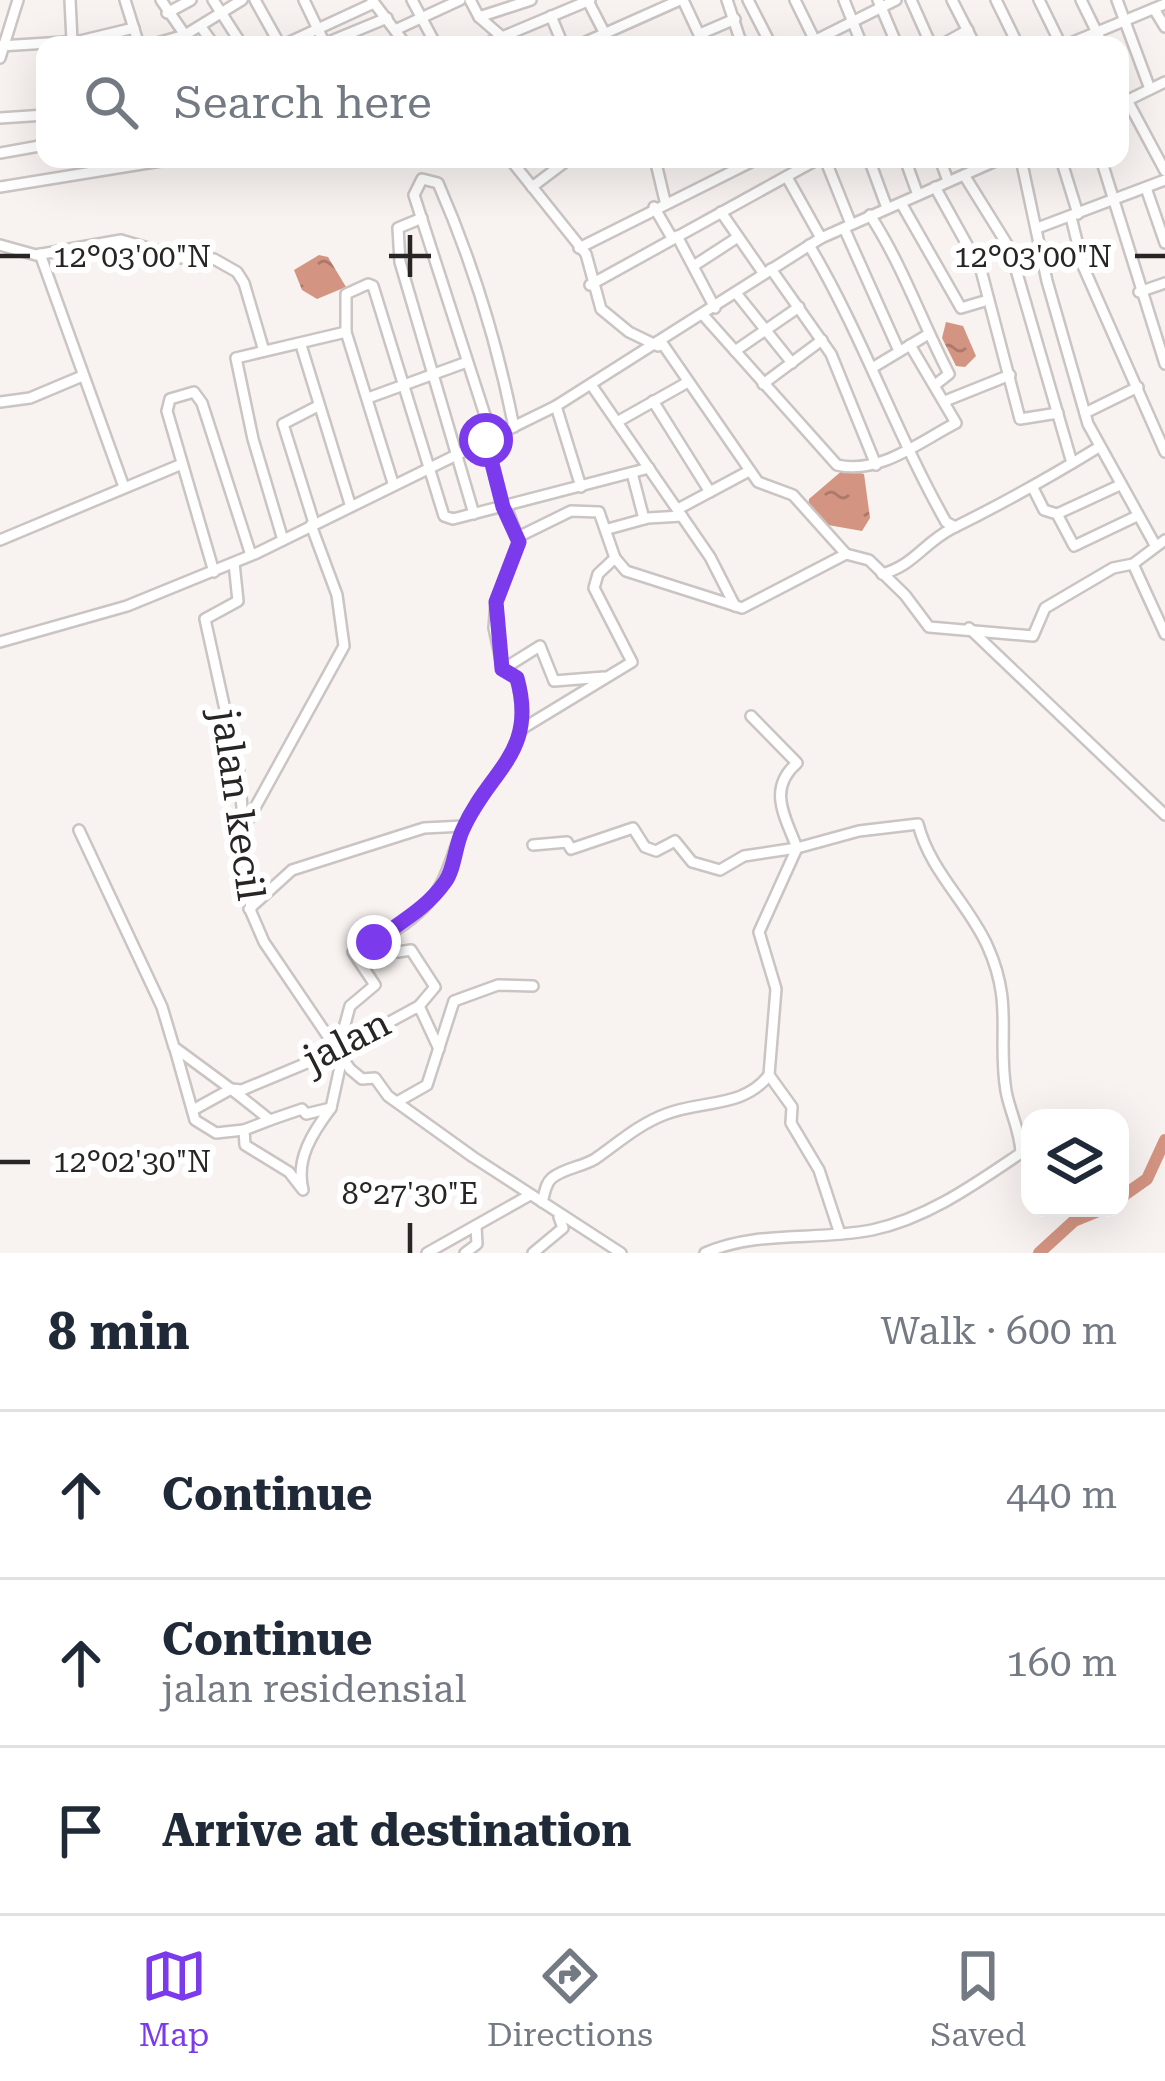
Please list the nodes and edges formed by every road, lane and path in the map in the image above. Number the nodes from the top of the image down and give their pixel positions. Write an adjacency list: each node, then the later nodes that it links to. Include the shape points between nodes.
1 (18, 0): 84 (street)
2 (70, 0): 50 (street)
3 (125, 0): 42 (street)
4 (161, 0): 30 (street)
5 (191, 0): 30 (street)
6 (213, 0): 31 (street)
7 (255, 0): 55 (street)
8 (412, 0): 32 (street)
9 (470, 0): 34 (street)
10 (531, 0): 34 (street)
11 (681, 0): 43 (street); 66 (street)
12 (727, 0): 36 (street)
13 (748, 0): 69 (street)
14 (795, 0): 70 (street)
15 (844, 0): 37 (street)
16 (896, 0): 28 (street)
17 (911, 0): 74 (street)
18 (952, 0): 46 (street)
19 (996, 0): 77 (street)
20 (1039, 0): 78 (street)
21 (1081, 0): 47 (street)
22 (1117, 0): 38 (street)
23 (373, 1): 35 (street); 39 (street)
24 (452, 1): 32 (street)
25 (589, 1): 33 (street); 48 (street)
26 (236, 2): 31 (street)
27 (309, 2): 39 (street)
28 (880, 3): 37 (street); 73 (street)
29 (1162, 3): 38 (street); 41 (street)
30 (167, 13): 49 (street)
31 (220, 14): 40 (street); 54 (street)
32 (422, 15): 45 (street); 60 (street)
33 (551, 16): 44 (street); 63 (street)
34 (479, 17): 61 (street)
35 (387, 19): 45 (street); 58 (street)
36 (735, 19): 67 (street); 68 (street)
37 (851, 22): 71 (street); 72 (street)
38 (1123, 22): 47 (street); 81 (street)
39 (316, 25): 56 (street); 57 (street)
40 (200, 27): 49 (street); 53 (street)
41 (1165, 27)
42 (134, 28): 51 (street); 52 (street)
43 (622, 28): 48 (street); 65 (street)
44 (519, 29): 61 (street); 62 (street)
45 (395, 30): 59 (street)
46 (968, 30): 75 (street); 76 (street)
47 (1100, 32): 79 (street); 80 (street)
48 (605, 34): 64 (street)
49 (185, 35)
50 (72, 36)
51 (96, 36)
52 (136, 36)
53 (207, 36)
54 (236, 36)
55 (276, 36)
56 (297, 36)
57 (321, 36)
58 (345, 36)
59 (399, 36)
60 (432, 36)
61 (501, 36)
62 (522, 36)
63 (559, 36)
64 (600, 36)
65 (624, 36)
66 (700, 36)
67 (708, 36)
68 (740, 36)
69 (766, 36)
70 (810, 36)
71 (827, 36)
72 (858, 36)
73 (893, 36)
74 (927, 36)
75 (957, 36)
76 (971, 36)
77 (1014, 36)
78 (1059, 36)
79 (1089, 36)
80 (1101, 36)
81 (1129, 36)
82 (1129, 37): 86 (street)
83 (36, 46): 84 (street)
84 (1, 50)
85 (1165, 82): 86 (street)
86 (1150, 89): 87 (street)
87 (1129, 100)
88 (1129, 110): 107 (street)
89 (36, 116): 90 (street)
90 (0, 118)
91 (36, 147): 92 (street)
92 (0, 153)
93 (117, 168): 112 (street)
94 (516, 168): 113 (street)
95 (557, 168): 113 (street)
96 (656, 168): 119 (street)
97 (738, 168): 119 (street)
98 (806, 168): 109 (street)
99 (824, 168): 125 (street)
100 (872, 168): 120 (street)
101 (908, 168): 116 (street)
102 (943, 168): 111 (street)
103 (973, 168): 108 (street)
104 (1024, 168): 126 (street)
105 (1063, 168): 123 (street)
106 (1103, 168): 117 (street)
107 (1165, 171)
108 (964, 175): 111 (street); 177 (street, via 1010,248)
109 (788, 179): 121 (street); 129 (street)
110 (1165, 180): 115 (street)
111 (948, 181): 114 (street)
112 (0, 187)
113 (532, 187): 133 (street)
114 (935, 188): 116 (street); 141 (street, via 975,256)
115 (1146, 188): 117 (street); 130 (street)
116 (918, 195): 118 (street)
117 (1112, 200): 123 (street); 139 (street)
118 (901, 203): 120 (street); 141 (street, via 961,308)
119 (660, 204): 127 (street); 133 (street)
120 (887, 208): 122 (street)
121 (721, 212): 127 (street); 128 (street)
122 (870, 215): 125 (street); 149 (street, via 916,297)
123 (1074, 215): 126 (street); 169 (street, via 1083,266)
124 (422, 218): 157 (street); 161 (street, via 401,225 397,238); 179 (street, via 413,189 433,178 495,334)
125 (847, 226): 129 (street); 156 (street)
126 (1040, 227): 176 (street)
127 (675, 237): 135 (street); 138 (street)
128 (738, 237): 135 (street); 136 (street)
129 (820, 238): 132 (street)
130 (1165, 243)
131 (0, 245): 134 (street)
132 (809, 245): 136 (street); 160 (street)
133 (579, 248): 138 (street)
134 (40, 254): 154 (street, via 121,240 214,259 244,283); 163 (street)
135 (695, 265): 143 (street)
136 (767, 272): 140 (street); 142 (street)
137 (1165, 283): 139 (street)
138 (590, 285): 152 (street, via 610,317)
139 (1139, 292): 148 (street)
140 (736, 293): 143 (street); 146 (street)
141 (988, 300): 162 (street)
142 (799, 307): 146 (street); 150 (street)
143 (715, 308): 144 (street)
144 (704, 316): 152 (street); 155 (street)
145 (1165, 328): 148 (street)
146 (766, 329): 155 (street); 158 (street)
147 (346, 332): 151 (street); 166 (street, via 346,294 371,284); 170 (street)
148 (1153, 332): 159 (street)
149 (927, 335): 153 (street); 167 (street, via 949,374)
150 (822, 340): 158 (street); 187 (street)
151 (301, 345): 154 (street); 174 (street)
152 (660, 345): 164 (street); 168 (street)
153 (910, 345): 156 (street); 167 (street)
154 (264, 351): 210 (street, via 236,358 234,367)
155 (735, 351): 165 (street)
156 (899, 351): 160 (street)
157 (467, 362): 161 (street); 180 (street)
158 (792, 362): 165 (street)
159 (1165, 364)
160 (872, 368): 182 (street)
161 (433, 373): 166 (street); 183 (street)
162 (1010, 375): 172 (street); 177 (street, via 1022,421)
163 (80, 377): 173 (street); 194 (street)
164 (688, 382): 171 (street); 190 (street)
165 (764, 383): 187 (street, via 837,465)
166 (401, 385): 170 (street); 188 (street)
167 (935, 385): 172 (street)
168 (592, 386): 175 (street); 178 (street)
169 (1138, 387): 176 (street); 184 (street)
170 (368, 398): 192 (street)
171 (653, 401): 178 (street); 197 (street)
172 (945, 401): 182 (street, via 956,423)
173 (0, 402)
174 (318, 406): 198 (street); 205 (street, via 284,424)
175 (556, 406): 179 (street); 195 (street)
176 (1085, 412): 181 (street)
177 (1058, 413): 185 (street)
178 (617, 422): 189 (street)
179 (514, 427): 180 (street)
180 (489, 438): 183 (street); 199 (street)
181 (1099, 447): 185 (street); 193 (street)
182 (905, 450): 187 (street); 206 (street)
183 (460, 452): 188 (street); 201 (street)
184 (1165, 452)
185 (1072, 463): 196 (street)
186 (182, 464): 194 (street); 213 (street, via 166,403 194,392); 217 (street)
187 (876, 465)
188 (428, 466): 192 (street); 201 (street, via 444,516)
189 (650, 468): 191 (street); 200 (street)
190 (748, 471): 197 (street); 212 (street, via 793,495)
191 (632, 473): 195 (street); 204 (street)
192 (393, 483): 198 (street)
193 (1120, 485): 202 (street); 203 (street)
194 (124, 487): 209 (street)
195 (581, 487): 199 (street)
196 (1034, 488): 202 (street, via 1044,510); 206 (street)
197 (710, 492): 200 (street)
198 (350, 505): 205 (street)
199 (504, 506): 201 (street); 208 (street)
200 (680, 513): 204 (street); 219 (street)
201 (474, 514)
202 (1057, 514): 203 (street, via 1074,546)
203 (1137, 517): 211 (street)
204 (644, 519): 207 (street)
205 (313, 524): 210 (street); 229 (street, via 344,646)
206 (955, 527): 218 (street, via 911,563)
207 (608, 529): 208 (street, via 599,512 587,509); 214 (street)
208 (518, 537): 223 (street, via 496,602)
209 (0, 540)
210 (283, 540): 213 (street)
211 (1160, 542): 216 (street)
212 (846, 554): 218 (street); 219 (street)
213 (251, 556): 215 (street)
214 (615, 558): 219 (street, via 631,574); 224 (street, via 595,588 632,662)
215 (234, 563): 217 (street); 229 (street, jalan kecil, via 238,602 205,619 232,727)
216 (1133, 564): 220 (street, via 1045,608 1034,636); 221 (street)
217 (214, 572): 222 (street)
218 (882, 574): 220 (street, via 922,624)
219 (735, 606)
220 (969, 628): 227 (street)
221 (1165, 634)
222 (0, 642)
223 (502, 669): 224 (street, via 540,646 554,682); 226 (street, via 517,678 524,704)
224 (609, 676): 226 (street)
225 (751, 716): 232 (street, via 797,763 778,792)
226 (519, 731): 228 (street, via 509,766)
227 (1165, 814)
228 (464, 826): 233 (street, via 424,828 292,870); 234 (street, via 449,878 418,914)
229 (244, 828): 233 (street, jalan kecil)
230 (79, 830): 237 (street)
231 (533, 844): 232 (street, via 567,842 571,849 633,828 645,847 656,851 675,841 692,862 720,871 744,856)
232 (797, 848): 240 (street, via 758,932 776,989); 251 (street, via 918,824 997,969 1007,1018 1006,1093 1020,1122 1022,1153 955,1198 899,1222)
233 (249, 908): 239 (street, jalan kecil)
234 (374, 942): 236 (street, via 411,950 424,965 435,988); 239 (street, via 353,952 374,985 350,1006)
235 (533, 986): 238 (street, jalan, via 461,996)
236 (419, 1006): 238 (street, jalan); 239 (street, jalan)
237 (174, 1047): 241 (street); 244 (street)
238 (439, 1049): 242 (street, jalan, via 428,1085)
239 (340, 1054): 241 (street, jalan); 242 (street, jalan kecil); 243 (street, jalan)
240 (769, 1075): 248 (street, via 738,1099 679,1109 638,1128 592,1161 556,1174); 251 (street, via 792,1107 791,1123 819,1170)
241 (231, 1089): 244 (street, jalan); 245 (street)
242 (397, 1102): 247 (street, jalan kecil)
243 (331, 1108): 245 (street, jalan); 246 (street, jalan, via 311,1134 303,1190 245,1145)
244 (193, 1110): 246 (street, jalan, via 194,1120 216,1132)
245 (270, 1120): 246 (street, jalan)
246 (244, 1130)
247 (530, 1195): 248 (street, jalan kecil); 250 (street)
248 (542, 1202): 249 (street, jalan kecil)
249 (559, 1217): 254 (street, via 563,1228); 255 (street, jalan kecil)
250 (476, 1227): 252 (street); 253 (street, via 477,1244)
251 (840, 1234): 256 (street, via 750,1240)
252 (427, 1253)
253 (466, 1253)
254 (533, 1253)
255 (620, 1253)
256 (705, 1253)

